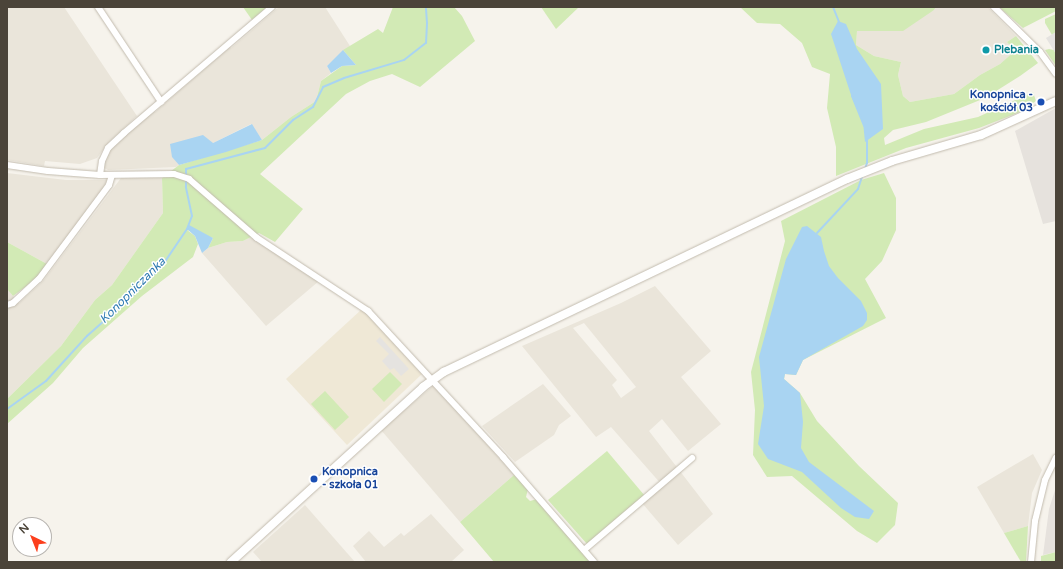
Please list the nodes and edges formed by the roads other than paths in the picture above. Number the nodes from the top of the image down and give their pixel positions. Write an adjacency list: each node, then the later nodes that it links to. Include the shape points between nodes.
1 (98, 7): 6 (street)
2 (272, 7): 6 (street)
3 (994, 7): 4 (street, via 1043,54)
4 (1056, 74)
5 (1056, 101): 11 (street, via 981,135 878,166 847,179)
6 (161, 102): 8 (street, via 108,148 102,161)
7 (7, 165): 8 (street)
8 (100, 175): 9 (street)
9 (112, 175): 10 (street, via 109,185 39,279 13,303); 11 (street, via 183,175 257,238 363,307)
10 (7, 305)
11 (432, 380): 14 (street); 15 (street)
12 (1056, 457): 17 (street, via 1045,480 1035,521)
13 (692, 458): 14 (street)
14 (584, 550): 16 (street)
15 (230, 562)
16 (594, 562)
17 (1031, 562)

